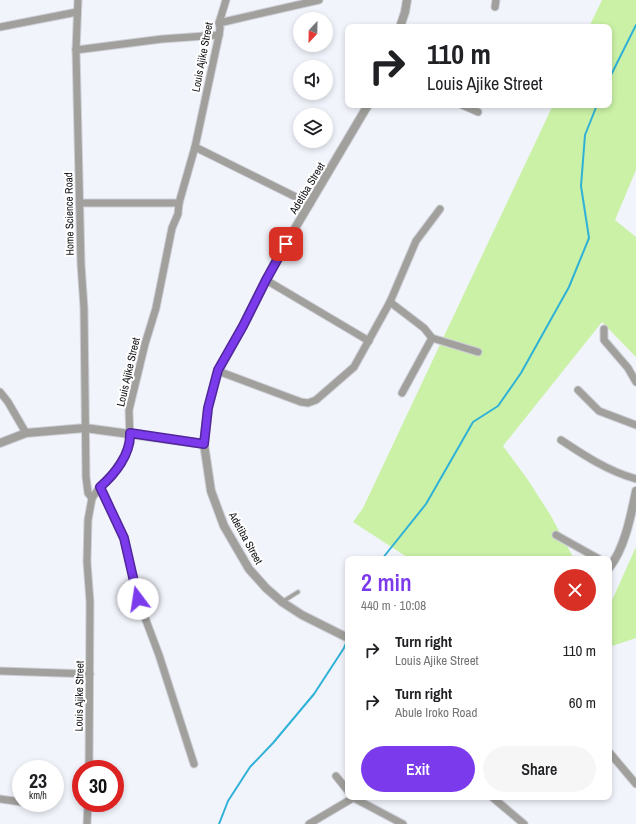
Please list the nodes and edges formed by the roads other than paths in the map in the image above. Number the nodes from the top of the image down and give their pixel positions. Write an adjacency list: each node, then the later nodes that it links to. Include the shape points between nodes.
1 (78, 0): 5 (street, Home Science Road)
2 (226, 0): 6 (street, Louis Ajike Street)
3 (319, 0): 6 (street)
4 (407, 0): 7 (street)
5 (77, 12): 8 (street); 10 (street, Home Science Road)
6 (219, 22): 9 (street, Louis Ajike Street)
7 (401, 24)
8 (0, 27)
9 (219, 35): 10 (street); 14 (street, Louis Ajike Street)
10 (76, 50): 15 (street, Home Science Road)
11 (366, 108): 17 (street, Adetiba Street)
12 (469, 108): 13 (street)
13 (478, 112)
14 (195, 147): 16 (street, Louis Ajike Street); 17 (street)
15 (80, 203): 16 (street); 31 (street, Home Science Road)
16 (179, 203): 33 (street, Louis Ajike Street, via 166,252 156,308 129,410)
17 (310, 204): 19 (street, Adetiba Street)
18 (440, 209): 20 (street, via 416,241)
19 (266, 280): 23 (street); 25 (street, Adetiba Street)
20 (390, 302): 22 (street, via 424,328); 23 (street)
21 (604, 330): 26 (street, via 604,340 628,368)
22 (432, 338): 24 (street); 29 (street)
23 (369, 341): 25 (street, via 354,368 316,400 308,403)
24 (478, 352)
25 (218, 370): 36 (street, Adetiba Street, via 208,408)
26 (636, 382)
27 (578, 390): 30 (street, via 600,410)
28 (0, 392): 32 (street)
29 (402, 394)
30 (636, 425)
31 (85, 428): 32 (street); 33 (street); 40 (street, Home Science Road, via 86,478 88,493)
32 (26, 433): 35 (street)
33 (130, 433): 36 (street); 38 (street, Louis Ajike Street, via 130,442 113,475)
34 (561, 440): 37 (street, via 599,464)
35 (0, 443)
36 (204, 444): 45 (street, Adetiba Street, via 211,491 224,526 249,569)
37 (636, 479)
38 (100, 487): 40 (street, Louis Ajike Street); 51 (street, via 124,538 138,599)
39 (636, 491): 43 (street, via 622,543)
40 (92, 498): 48 (street, Louis Ajike Street, via 88,520 87,562)
41 (556, 535): 42 (street)
42 (594, 556)
43 (612, 562)
44 (298, 592): 45 (lane)
45 (282, 602): 46 (street, Adetiba Street)
46 (345, 636)
47 (0, 671): 48 (street)
48 (90, 674): 50 (street, Louis Ajike Street)
49 (612, 756): 53 (street)
50 (89, 760)
51 (194, 764)
52 (336, 776): 54 (street)
53 (636, 784)
54 (345, 787)
55 (0, 800): 59 (street)
56 (349, 800): 62 (street)
57 (356, 800): 63 (street)
58 (496, 800): 64 (street)
59 (12, 801)
60 (88, 812): 61 (street)
61 (87, 824)
62 (308, 824)
63 (403, 824)
64 (524, 824)

